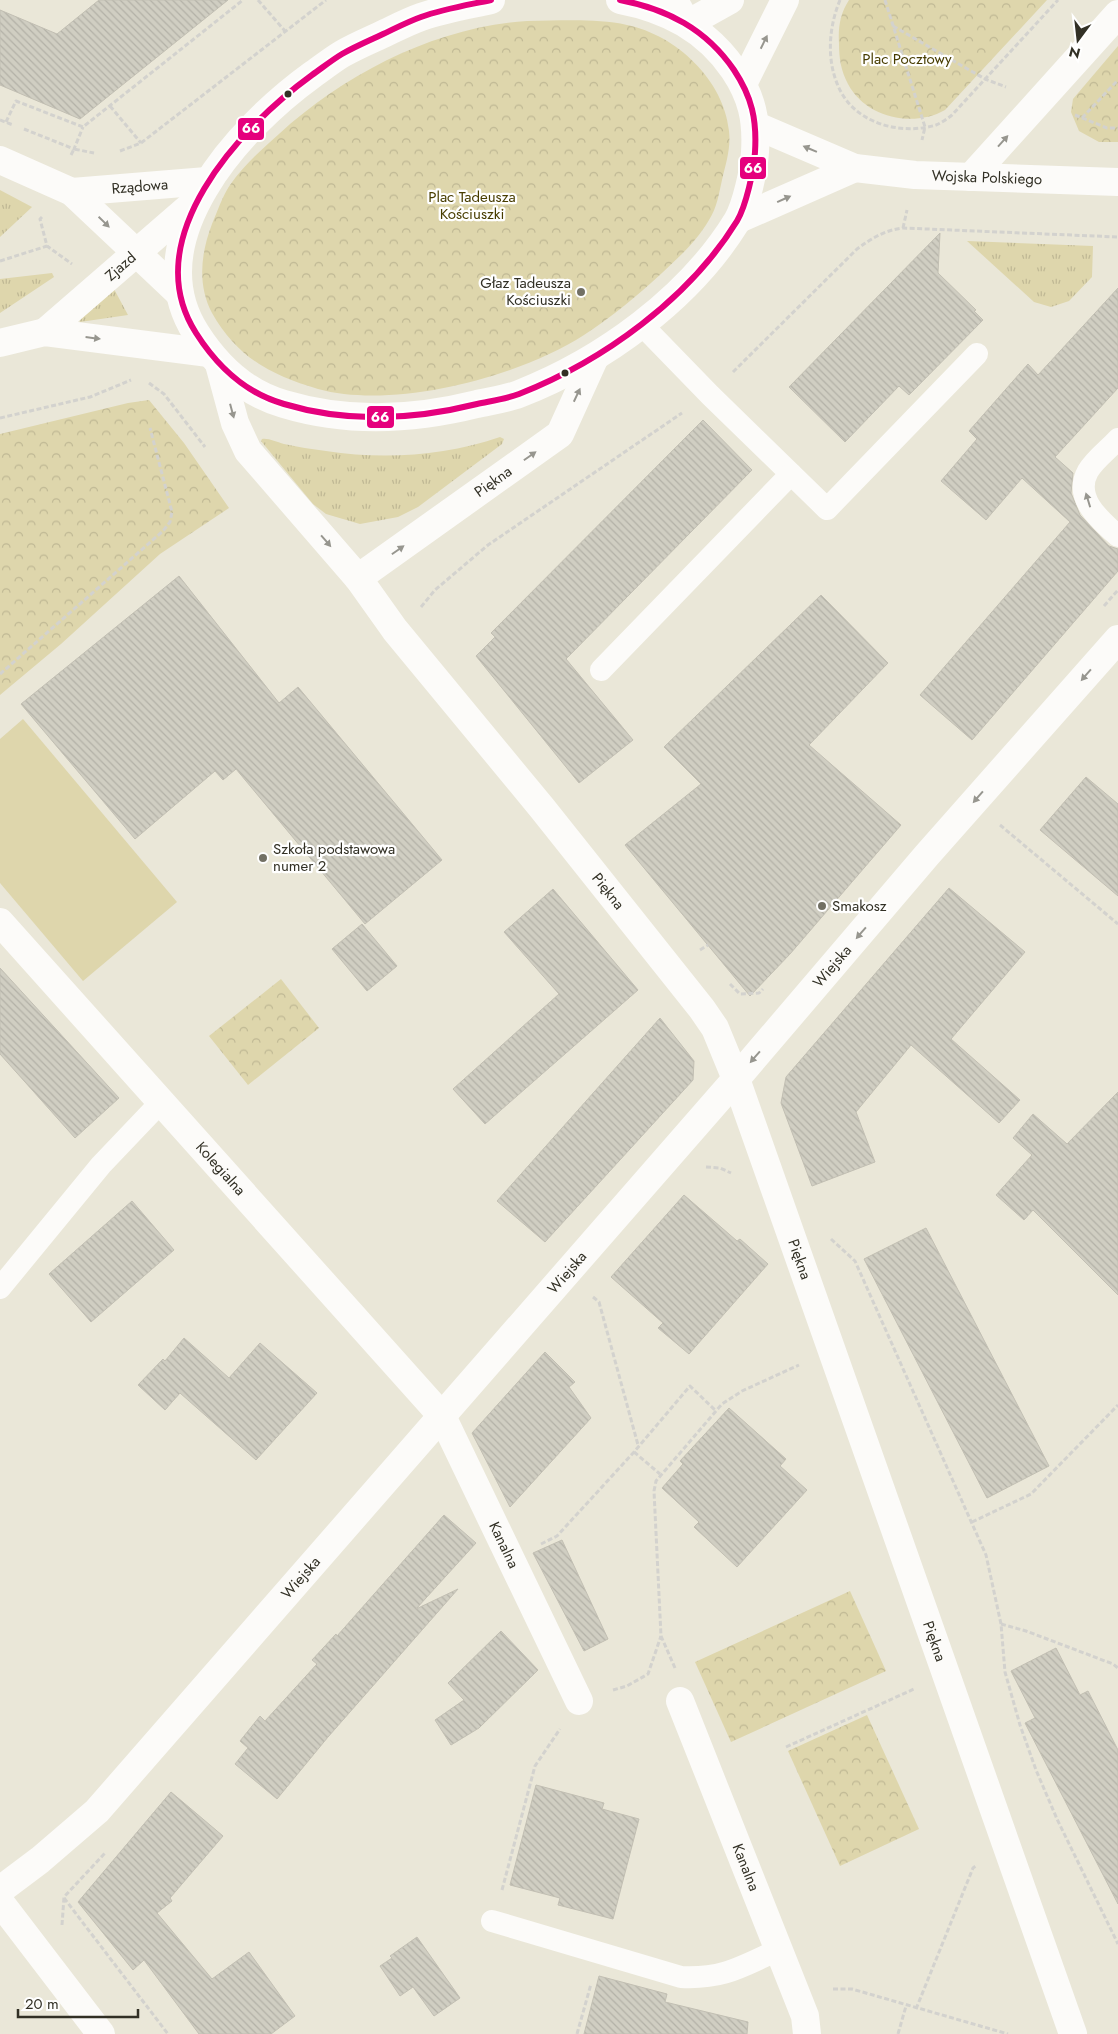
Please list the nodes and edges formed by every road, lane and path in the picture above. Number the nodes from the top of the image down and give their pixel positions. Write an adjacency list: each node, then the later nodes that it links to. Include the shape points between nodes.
1 (243, 0): 20 (path)
2 (258, 0): 15 (path)
3 (326, 0): 15 (path)
4 (491, 0): 40 (street, via 421,17 340,54 284,95 250,128)
5 (620, 0): 13 (street, via 648,6)
6 (674, 0): 13 (street)
7 (730, 0): 13 (street)
8 (785, 0): 18 (street, one-way to 8)
9 (840, 0): 27 (path, via 830,30 830,51 842,93 857,110 885,126)
10 (885, 0): 14 (path)
11 (1058, 0): 16 (path)
12 (1118, 14): 19 (street)
13 (688, 24): 18 (street, via 726,59)
14 (893, 26): 16 (path); 27 (path)
15 (285, 31): 30 (path)
16 (985, 79): 19 (path); 27 (path, via 952,116 937,125)
17 (1118, 80): 21 (path)
18 (743, 84): 25 (street)
19 (1039, 101): 28 (path, via 1107,128); 37 (street, one-way to 19)
20 (110, 106): 26 (path); 30 (path)
21 (1082, 118)
22 (0, 120): 23 (path)
23 (6, 122): 24 (path); 26 (path, via 16,101)
24 (14, 126)
25 (756, 126): 35 (street, Wojska Polskiego, one-way to 25); 41 (street, via 754,168)
26 (83, 127): 31 (path)
27 (925, 127): 36 (path)
28 (1118, 128)
29 (22, 129): 31 (path)
30 (141, 143): 32 (path)
31 (74, 149): 33 (path); 39 (path)
32 (114, 152)
33 (99, 154)
34 (0, 160): 39 (street, Rządowa)
35 (855, 168): 36 (street, Wojska Polskiego); 41 (street, Wojska Polskiego, one-way to 35)
36 (915, 175): 37 (street, Wojska Polskiego); 42 (path)
37 (971, 177): 38 (street, Wojska Polskiego)
38 (1118, 182)
39 (64, 188): 40 (street, Rządowa); 44 (street, Rządowa, one-way to 44); 45 (path, via 40,219 47,246)
40 (202, 191): 44 (street, Zjazd); 46 (street, via 184,236 179,260)
41 (739, 218): 47 (street, via 700,270)
42 (903, 228): 43 (path); 55 (path, via 876,235 857,249)
43 (1118, 237)
44 (137, 253): 46 (street, Rządowa); 48 (street, Zjazd)
45 (0, 261)
46 (179, 293): 52 (street, via 188,321)
47 (642, 325): 51 (street); 55 (lane)
48 (45, 332): 49 (street, Zjazd); 52 (street, Zjazd, one-way to 52)
49 (0, 343)
50 (977, 354): 60 (lane, via 827,508)
51 (595, 358): 52 (street, via 517,394 454,410 402,418 346,417 283,404 262,397 236,381); 62 (street, Piękna, one-way to 51, via 560,434)
52 (214, 359): 62 (street, Piękna, one-way to 62, via 248,451)
53 (135, 380): 56 (path, via 90,397)
54 (146, 382): 59 (path, via 164,394)
55 (710, 395): 60 (lane); 63 (path, via 488,545 435,590 418,611)
56 (0, 418)
57 (150, 428): 66 (path, via 172,512 170,522 164,531)
58 (1118, 439): 61 (lane, one-way to 58, via 1093,514 1087,502 1084,482 1089,470)
59 (206, 448)
60 (791, 474): 65 (lane)
61 (1118, 536)
62 (358, 578): 63 (street, Piękna)
63 (395, 630): 76 (street, Piękna, via 702,1009 716,1028)
64 (1118, 638): 76 (street, Wiejska, one-way to 76)
65 (601, 670)
66 (0, 674)
67 (996, 822): 69 (path)
68 (0, 922): 77 (street, Kolegialna)
69 (1118, 924)
70 (694, 943): 72 (path)
71 (708, 945): 72 (path)
72 (700, 950): 73 (path)
73 (705, 956)
74 (728, 981): 75 (path, via 740,994 759,993)
75 (765, 988)
76 (736, 1079): 84 (street, Wiejska); 116 (street, Piękna)
77 (161, 1102): 79 (lane, via 101,1165); 84 (street, Kolegialna)
78 (829, 1238): 88 (path, via 856,1261)
79 (0, 1288)
80 (588, 1292): 85 (path, via 598,1302)
81 (805, 1362): 83 (path, via 742,1391)
82 (1118, 1405): 88 (path, via 1031,1494)
83 (716, 1411): 85 (path, via 690,1386); 87 (path)
84 (442, 1416): 89 (street, Kanalna); 99 (street, Wiejska, via 97,1811)
85 (638, 1446): 86 (path)
86 (634, 1452): 87 (path); 89 (path, via 557,1536)
87 (660, 1474): 91 (path, via 654,1491)
88 (972, 1522): 90 (path, via 986,1554)
89 (510, 1560): 95 (street, Kanalna)
90 (1000, 1624): 93 (path, via 1026,1631); 104 (path, via 1005,1672 1036,1770)
91 (661, 1636): 92 (path); 95 (path, via 648,1674 627,1686)
92 (670, 1658)
93 (1118, 1668)
94 (920, 1686): 97 (path)
95 (579, 1701): 101 (path, via 534,1766)
96 (680, 1701): 105 (street, Kanalna)
97 (786, 1747)
98 (982, 1863): 109 (path, via 972,1868)
99 (0, 1890)
100 (64, 1897): 111 (path)
101 (500, 1897)
102 (0, 1902): 110 (street)
103 (492, 1922): 106 (lane)
104 (1118, 1944)
105 (778, 1950): 106 (lane, via 725,1974 702,1978 668,1975); 107 (street, Kanalna)
106 (599, 1954): 112 (path)
107 (797, 1998): 108 (path, via 828,1989 852,1990); 113 (street, Kanalna, via 805,2016)
108 (906, 2006): 109 (path); 114 (path)
109 (916, 2009): 115 (path)
110 (101, 2034)
111 (168, 2034)
112 (577, 2034)
113 (807, 2034)
114 (898, 2034)
115 (1008, 2034)
116 (1073, 2034)

